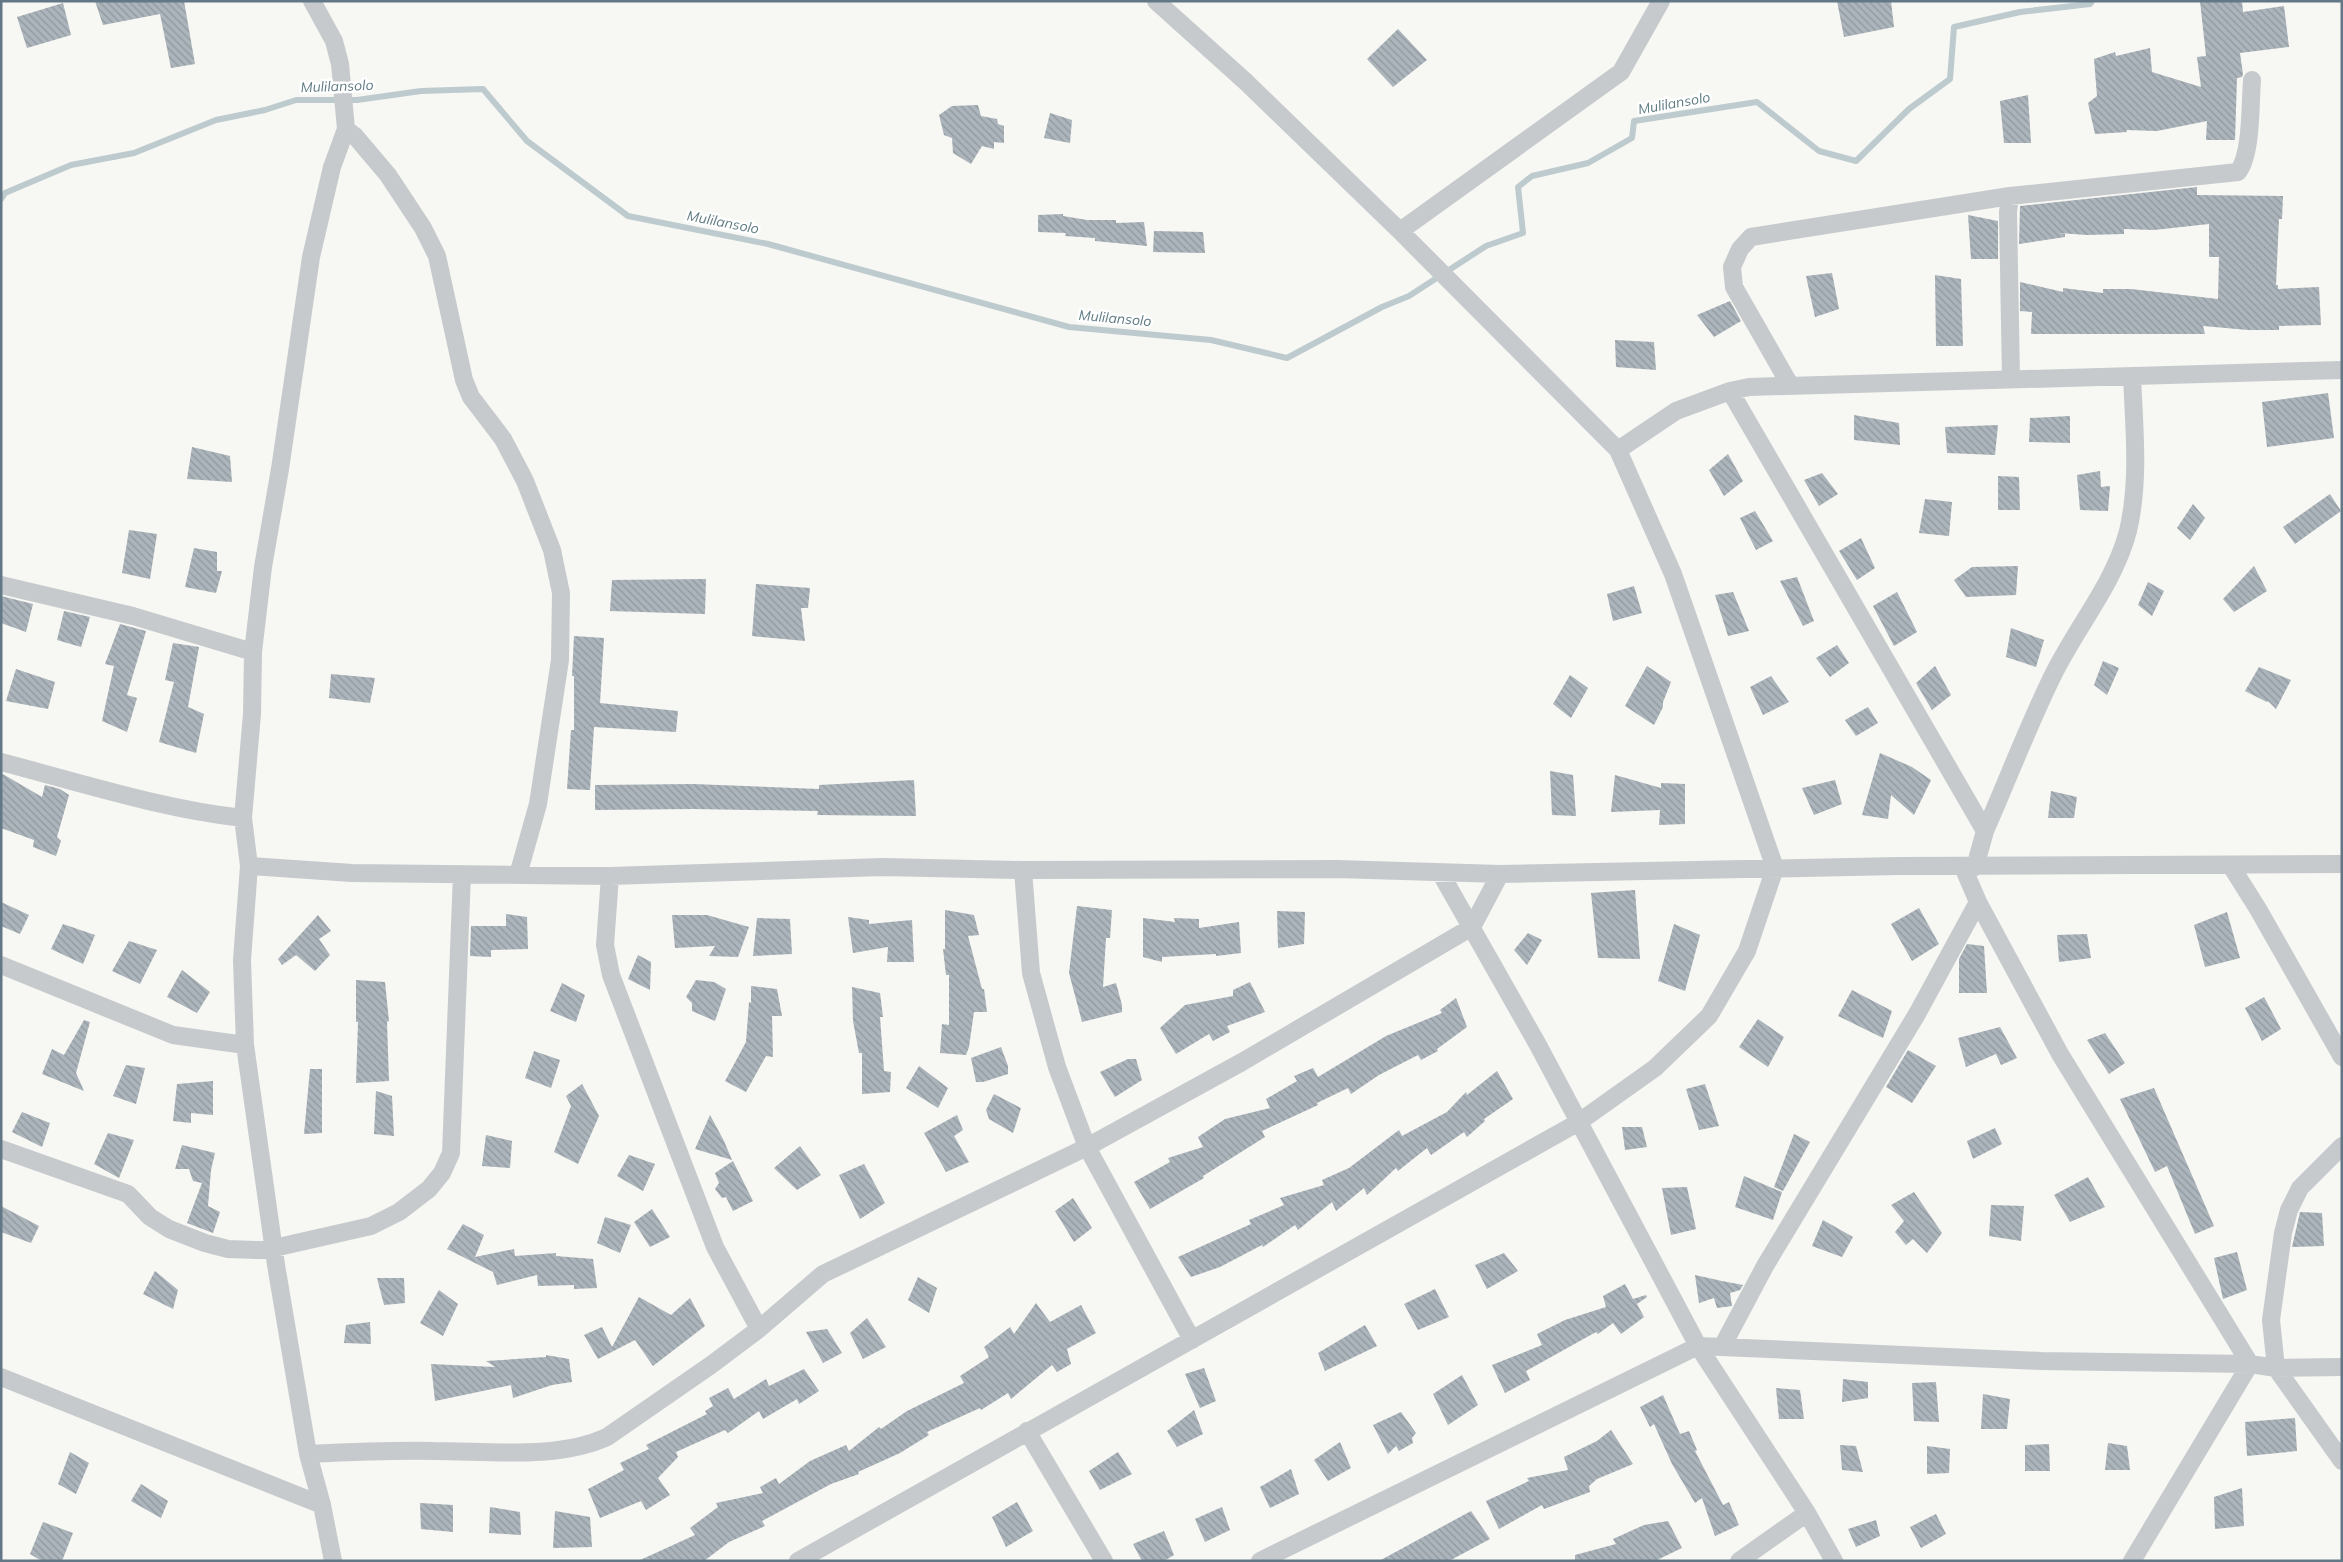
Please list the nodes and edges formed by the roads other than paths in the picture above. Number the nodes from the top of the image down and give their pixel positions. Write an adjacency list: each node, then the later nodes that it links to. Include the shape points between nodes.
1 (312, 1): 5 (street, via 334,41 340,64)
2 (1156, 1): 7 (street, via 1246,82)
3 (1656, 4): 7 (street, via 1621,72)
4 (2252, 80): 6 (street, via 2246,146 2243,165 2238,172)
5 (346, 121): 15 (street, via 311,257); 28 (street, via 354,136 388,175 427,235 437,256 464,380 471,397 503,439 525,481 552,550 561,593 560,660 538,804)
6 (2010, 196): 10 (street); 11 (street, via 1751,237 1740,249 1732,266 1734,287)
7 (1400, 231): 13 (street)
8 (2342, 370): 9 (street)
9 (2132, 376): 10 (street); 18 (street, via 2136,474 2121,556 2054,674)
10 (2011, 379): 11 (street)
11 (1790, 385): 12 (street)
12 (1730, 391): 13 (street, via 1676,412); 18 (street)
13 (1618, 450): 23 (street, via 1673,574)
14 (1, 585): 15 (street, via 133,616)
15 (253, 652): 17 (street, via 252,714)
16 (1, 762): 17 (street, via 167,804)
17 (243, 818): 20 (street)
18 (1984, 831): 22 (street)
19 (2342, 864): 21 (street)
20 (249, 866): 25 (street, via 352,873); 33 (street, via 242,960)
21 (2231, 866): 22 (street); 34 (street)
22 (1969, 867): 23 (street); 30 (street)
23 (1775, 868): 27 (street); 35 (street, via 1747,951 1709,1016 1655,1068)
24 (1023, 870): 26 (street, via 1337,869); 29 (street, via 882,867); 37 (street, via 1031,973 1057,1067)
25 (462, 874): 28 (street); 39 (street, via 451,1153 442,1173 429,1189 399,1212 371,1226)
26 (1441, 874): 27 (street); 31 (street)
27 (1500, 874): 31 (street)
28 (518, 875): 29 (street)
29 (610, 876): 40 (street, via 605,945 611,975 715,1247)
30 (1978, 902): 43 (street, via 1917,1014 1766,1266); 44 (street, via 2060,1054)
31 (1472, 927): 35 (street); 37 (street, via 1242,1062)
32 (1, 965): 33 (street, via 173,1035)
33 (245, 1045): 39 (street)
34 (2342, 1056)
35 (1580, 1122): 41 (street); 42 (street)
36 (2342, 1146): 46 (street, via 2300,1188 2289,1210 2271,1320)
37 (1087, 1147): 40 (street, via 823,1274); 41 (street)
38 (1, 1149): 39 (street, via 128,1194 150,1217 169,1229 205,1243 228,1249)
39 (274, 1248): 49 (street)
40 (759, 1328): 49 (street, via 679,1387 594,1443 547,1452 391,1450)
41 (1192, 1340): 48 (street)
42 (1698, 1346): 43 (street); 52 (street); 56 (street)
43 (1722, 1347): 44 (street, via 2041,1361)
44 (2250, 1364): 46 (street); 59 (street)
45 (2342, 1367): 46 (street)
46 (2276, 1368): 50 (street)
47 (1, 1377): 51 (street)
48 (1027, 1431): 54 (street); 55 (street)
49 (308, 1454): 51 (street)
50 (2342, 1461)
51 (322, 1505): 53 (street)
52 (1807, 1514): 57 (street); 58 (street)
53 (333, 1561)
54 (798, 1561)
55 (1104, 1561)
56 (1260, 1561)
57 (1739, 1561)
58 (1834, 1561)
59 (2132, 1561)

